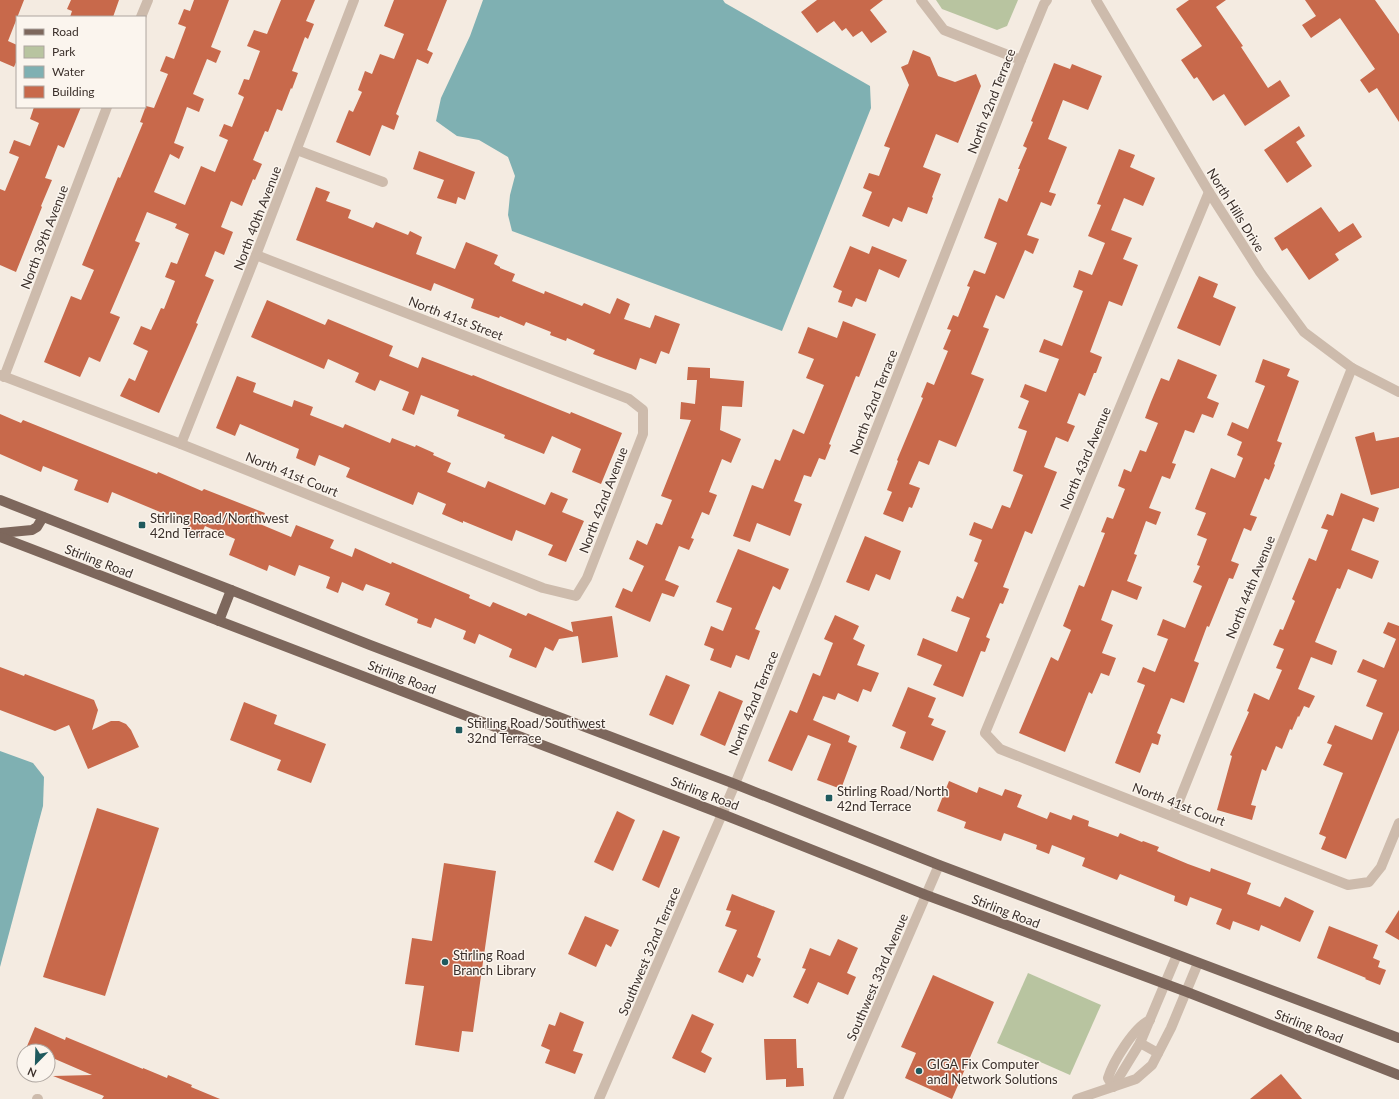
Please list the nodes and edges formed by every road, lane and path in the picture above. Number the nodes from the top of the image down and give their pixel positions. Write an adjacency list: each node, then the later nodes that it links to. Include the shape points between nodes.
1 (148, 0): 6 (street)
2 (354, 0): 9 (street, North 40th Avenue)
3 (921, 0): 7 (street, via 944,30)
4 (1046, 0): 7 (street, North 42nd Terrace)
5 (1096, 0): 11 (street, North Hills Drive)
6 (142, 16)
7 (1022, 60): 26 (street, North 42nd Terrace)
8 (107, 108): 14 (street, North 39th Avenue)
9 (297, 150): 10 (street); 12 (street, North 40th Avenue)
10 (383, 182)
11 (1209, 192): 13 (street, North Hills Drive, via 1260,272 1304,332); 25 (street, North 43rd Avenue)
12 (256, 255): 16 (street, North 41st Street, via 628,399); 17 (street, North 40th Avenue)
13 (1352, 368): 15 (street, North Hills Drive); 28 (street, North 44th Avenue)
14 (2, 376): 17 (street, North 41st Court)
15 (1399, 392)
16 (643, 410): 23 (street, North 42nd Avenue, via 643,434 587,578)
17 (181, 444): 23 (street, North 41st Court, via 543,588)
18 (0, 500): 19 (main road, Stirling Road)
19 (43, 517): 20 (main road, via 32,530); 22 (main road, Stirling Road)
20 (0, 533)
21 (0, 537): 24 (main road, Stirling Road)
22 (231, 590): 24 (main road); 26 (main road, Stirling Road)
23 (576, 596)
24 (219, 621): 27 (main road, Stirling Road)
25 (984, 733): 28 (street, North 41st Court, via 1000,749)
26 (734, 784): 27 (street, North 42nd Terrace); 30 (main road, Stirling Road)
27 (722, 814): 31 (main road, Stirling Road); 42 (street, Southwest 32nd Terrace)
28 (1173, 816): 29 (street, North 41st Court, via 1348,885 1369,882 1381,867)
29 (1399, 823)
30 (939, 865): 31 (street, Southwest 33rd Avenue); 32 (main road, Stirling Road)
31 (926, 895): 34 (main road, Stirling Road); 43 (street, Southwest 33rd Avenue)
32 (1177, 955): 33 (main road, Stirling Road); 34 (street)
33 (1198, 963): 35 (street); 37 (main road, Stirling Road)
34 (1166, 984): 35 (main road, Stirling Road); 36 (street)
35 (1187, 992): 39 (street); 40 (main road, Stirling Road)
36 (1150, 1020): 38 (street); 41 (street, via 1135,1031 1110,1070 1108,1078)
37 (1399, 1038)
38 (1140, 1043): 39 (street); 41 (street)
39 (1158, 1053): 41 (street, via 1152,1064 1136,1080)
40 (1399, 1075)
41 (1113, 1087): 44 (street)
42 (599, 1099)
43 (838, 1099)
44 (1077, 1099)

